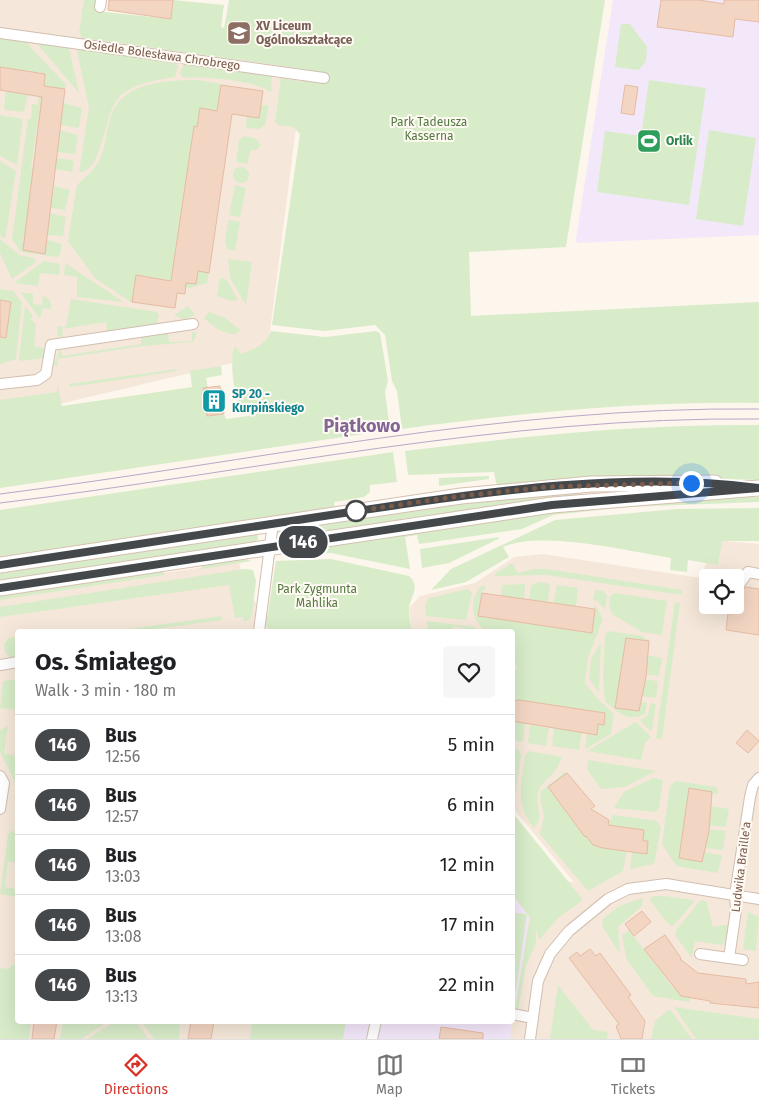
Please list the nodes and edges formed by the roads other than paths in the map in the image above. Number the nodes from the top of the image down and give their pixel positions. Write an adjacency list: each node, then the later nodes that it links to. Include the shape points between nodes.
1 (0, 33): 2 (street, Osiedle Bolesława Chrobrego)
2 (324, 78)
3 (193, 324): 4 (street, via 51,345 46,374 37,380)
4 (0, 384)
5 (759, 488): 6 (street, via 706,483 546,487); 7 (street, via 552,505)
6 (273, 524): 7 (street); 8 (street)
7 (270, 547): 11 (street); 12 (street)
8 (0, 565)
9 (759, 574): 10 (street, via 748,572)
10 (744, 578)
11 (0, 588)
12 (256, 629)
13 (15, 662): 14 (street)
14 (0, 665)
15 (0, 776): 17 (street, via 4,782)
16 (759, 778): 18 (street, Ludwika Braille'a, via 752,785)
17 (0, 809)
18 (735, 895): 19 (street); 21 (street, Ludwika Braille'a); 24 (street, via 666,884 628,889 608,899 569,931 550,954 538,981)
19 (759, 899)
20 (700, 954): 21 (street)
21 (729, 958): 22 (street)
22 (743, 960)
23 (515, 1015): 24 (street)
24 (533, 1018): 27 (street)
25 (375, 1024): 26 (street)
26 (372, 1039)
27 (530, 1039)

